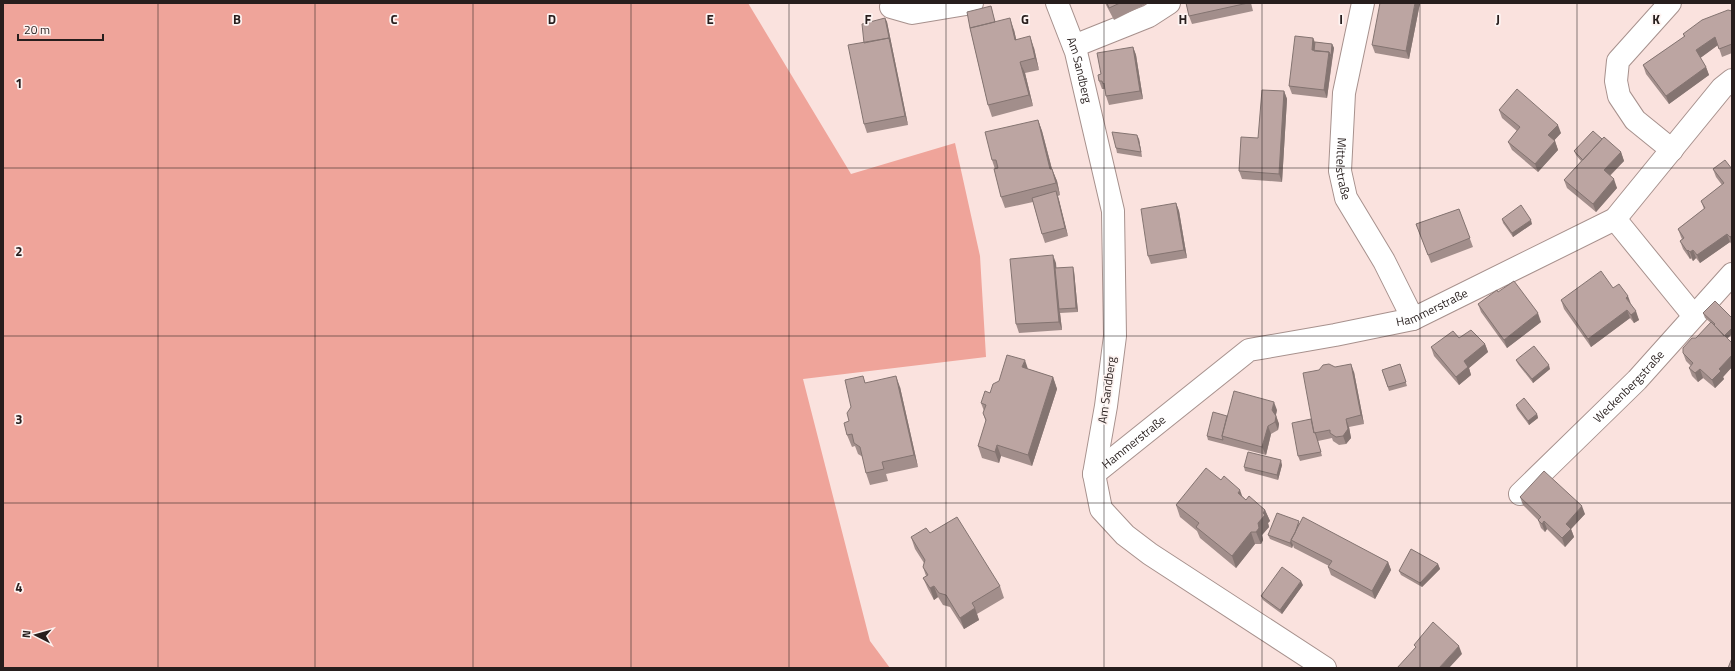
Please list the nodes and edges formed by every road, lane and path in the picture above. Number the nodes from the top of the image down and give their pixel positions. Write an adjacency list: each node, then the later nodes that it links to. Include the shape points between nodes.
1 (972, 3): 6 (street, via 912,13)
2 (1057, 3): 7 (street, Am Sandberg)
3 (1169, 3): 7 (street, via 1149,16)
4 (1363, 3): 13 (street, Mittelstraße, via 1344,93 1340,171 1346,198 1384,261)
5 (1670, 3): 9 (street, via 1618,61 1616,81 1619,96 1635,120)
6 (891, 7)
7 (1074, 46): 14 (street, Am Sandberg, via 1112,211 1115,336)
8 (1732, 80): 9 (street, Hammerstraße, via 1722,88)
9 (1672, 150): 10 (street, Hammerstraße)
10 (1615, 219): 12 (street); 13 (street, Hammerstraße)
11 (1732, 274): 12 (street, Weckenbergstraße)
12 (1694, 316): 15 (street, Weckenbergstraße, via 1637,380)
13 (1413, 319): 14 (street, Hammerstraße, via 1249,350)
14 (1094, 474): 16 (street, Am Sandberg, via 1101,509 1125,535)
15 (1520, 494)
16 (1324, 668)

